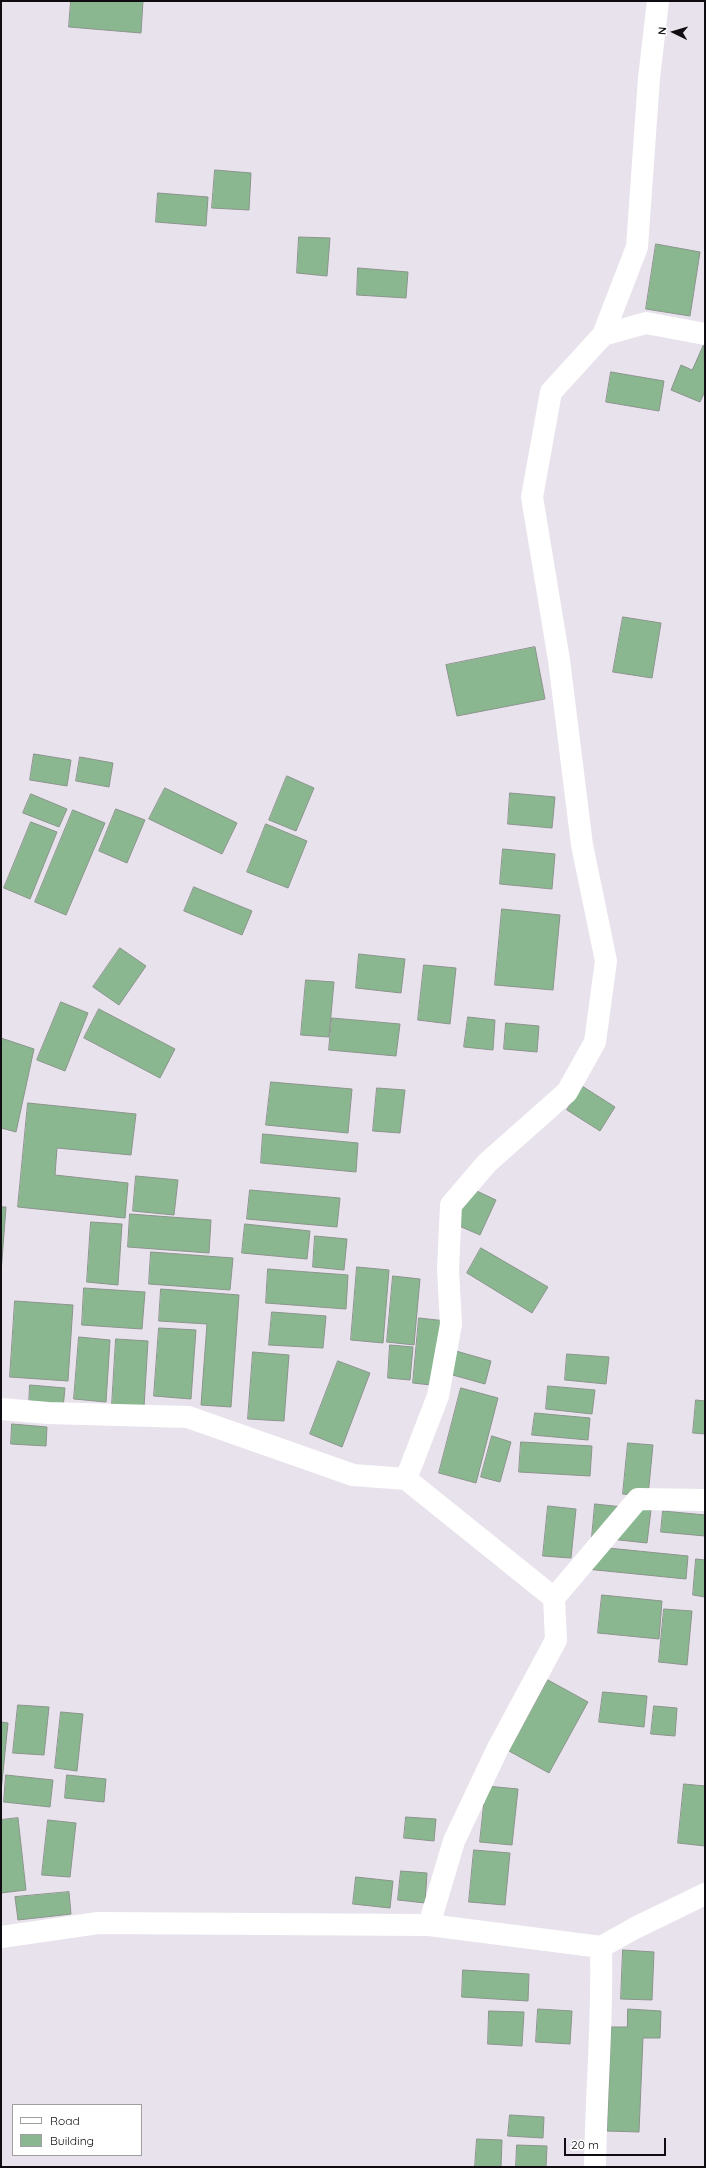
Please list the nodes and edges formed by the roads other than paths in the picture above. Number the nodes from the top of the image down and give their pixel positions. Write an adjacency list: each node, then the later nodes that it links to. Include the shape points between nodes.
1 (658, 1): 3 (street, via 649,78 638,247)
2 (705, 334): 3 (street, via 646,323)
3 (603, 335): 5 (street, via 551,392 532,497 559,660 582,845 606,961 595,1042 567,1092 487,1163 451,1205 448,1270 451,1324 438,1396)
4 (1, 1409): 5 (street, via 188,1417 354,1475)
5 (406, 1479): 7 (street)
6 (705, 1500): 7 (street, via 638,1499)
7 (554, 1598): 9 (street, via 556,1640 497,1750 454,1841)
8 (705, 1894): 11 (street)
9 (429, 1925): 10 (street, via 98,1923); 11 (street)
10 (1, 1937)
11 (601, 1947): 12 (street, via 603,1990 596,2099)
12 (595, 2167)

